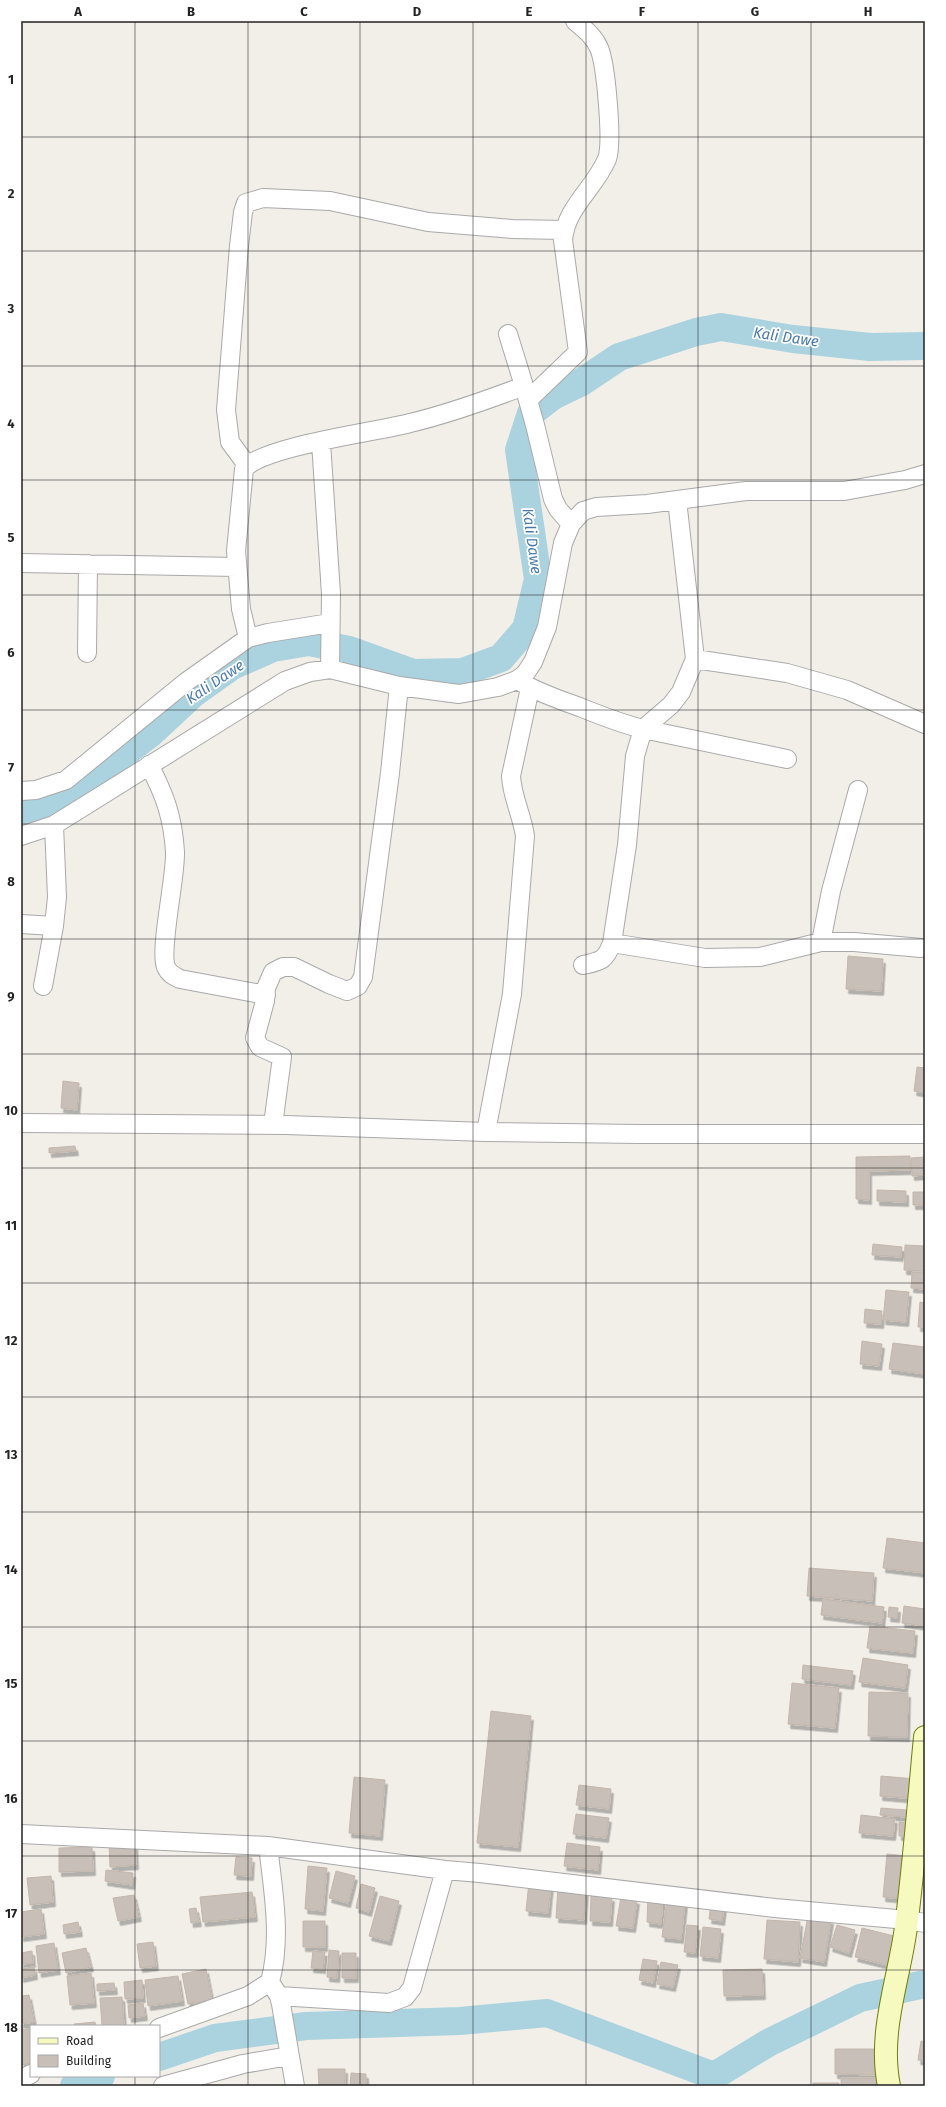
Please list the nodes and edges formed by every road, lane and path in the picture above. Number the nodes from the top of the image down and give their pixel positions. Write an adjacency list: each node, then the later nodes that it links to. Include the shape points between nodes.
1 (575, 21): 2 (street, via 592,36 603,56 610,147 603,166 568,218)
2 (564, 230): 4 (street, via 563,240 578,352); 6 (street, via 428,222 330,200 262,198 246,203 240,239 226,410 230,442)
3 (508, 334): 4 (street)
4 (526, 393): 5 (street, via 410,423); 9 (street, via 553,499)
5 (321, 442): 6 (street, via 271,454); 13 (street, via 331,594)
6 (247, 465): 12 (street, via 244,469 237,525)
7 (925, 474): 8 (street, via 844,491 746,491)
8 (677, 500): 9 (street, via 596,507 583,511); 16 (street)
9 (571, 524): 18 (street, via 563,543 547,627)
10 (21, 563): 11 (street)
11 (88, 564): 12 (street); 15 (street)
12 (238, 567): 14 (street, via 241,609)
13 (330, 629): 14 (street, via 268,633); 17 (street)
14 (248, 638): 24 (street, via 186,682 66,780 36,790)
15 (87, 653)
16 (695, 659): 20 (street, via 787,673 847,690); 21 (street, via 681,692 671,705)
17 (330, 662): 19 (street); 23 (street, via 284,681)
18 (524, 684): 19 (street, via 459,694); 21 (street, via 628,726); 38 (street, via 511,776 512,790 524,825 525,836 512,994)
19 (399, 686): 35 (street, via 363,977 358,986 347,990 294,967 283,967 273,972 266,988)
20 (925, 724)
21 (643, 729): 22 (street); 31 (street, via 635,756 627,844)
22 (787, 759)
23 (149, 765): 26 (street); 35 (street, via 169,808 175,853 165,946 167,968 172,975 180,979)
24 (21, 790)
25 (858, 790): 30 (street, via 831,891)
26 (54, 825): 27 (street); 29 (street, via 57,897)
27 (21, 836)
28 (21, 924): 29 (street)
29 (54, 926): 34 (street)
30 (821, 942): 31 (street, via 760,957 705,958); 32 (street)
31 (612, 943): 33 (street, via 606,957 598,962)
32 (921, 948)
33 (583, 965)
34 (43, 986)
35 (266, 995): 37 (street, via 255,1035 260,1047 282,1057)
36 (21, 1123): 37 (street)
37 (273, 1125): 38 (street)
38 (486, 1132): 39 (street)
39 (925, 1134)
40 (925, 1737): 41 (main road)
41 (925, 1741): 45 (main road)
42 (21, 1834): 43 (street)
43 (268, 1846): 44 (street); 46 (street, via 276,1910 273,1969)
44 (445, 1870): 45 (street, via 480,1872); 46 (street, via 412,1988 406,1998 389,2003)
45 (912, 1924): 53 (main road, via 886,2032)
46 (277, 1994): 47 (street, via 248,1996); 48 (street)
47 (160, 2028)
48 (287, 2048): 51 (street, via 243,2064); 52 (street)
49 (30, 2074): 50 (street)
50 (21, 2079)
51 (163, 2086)
52 (295, 2086)
53 (889, 2086)

